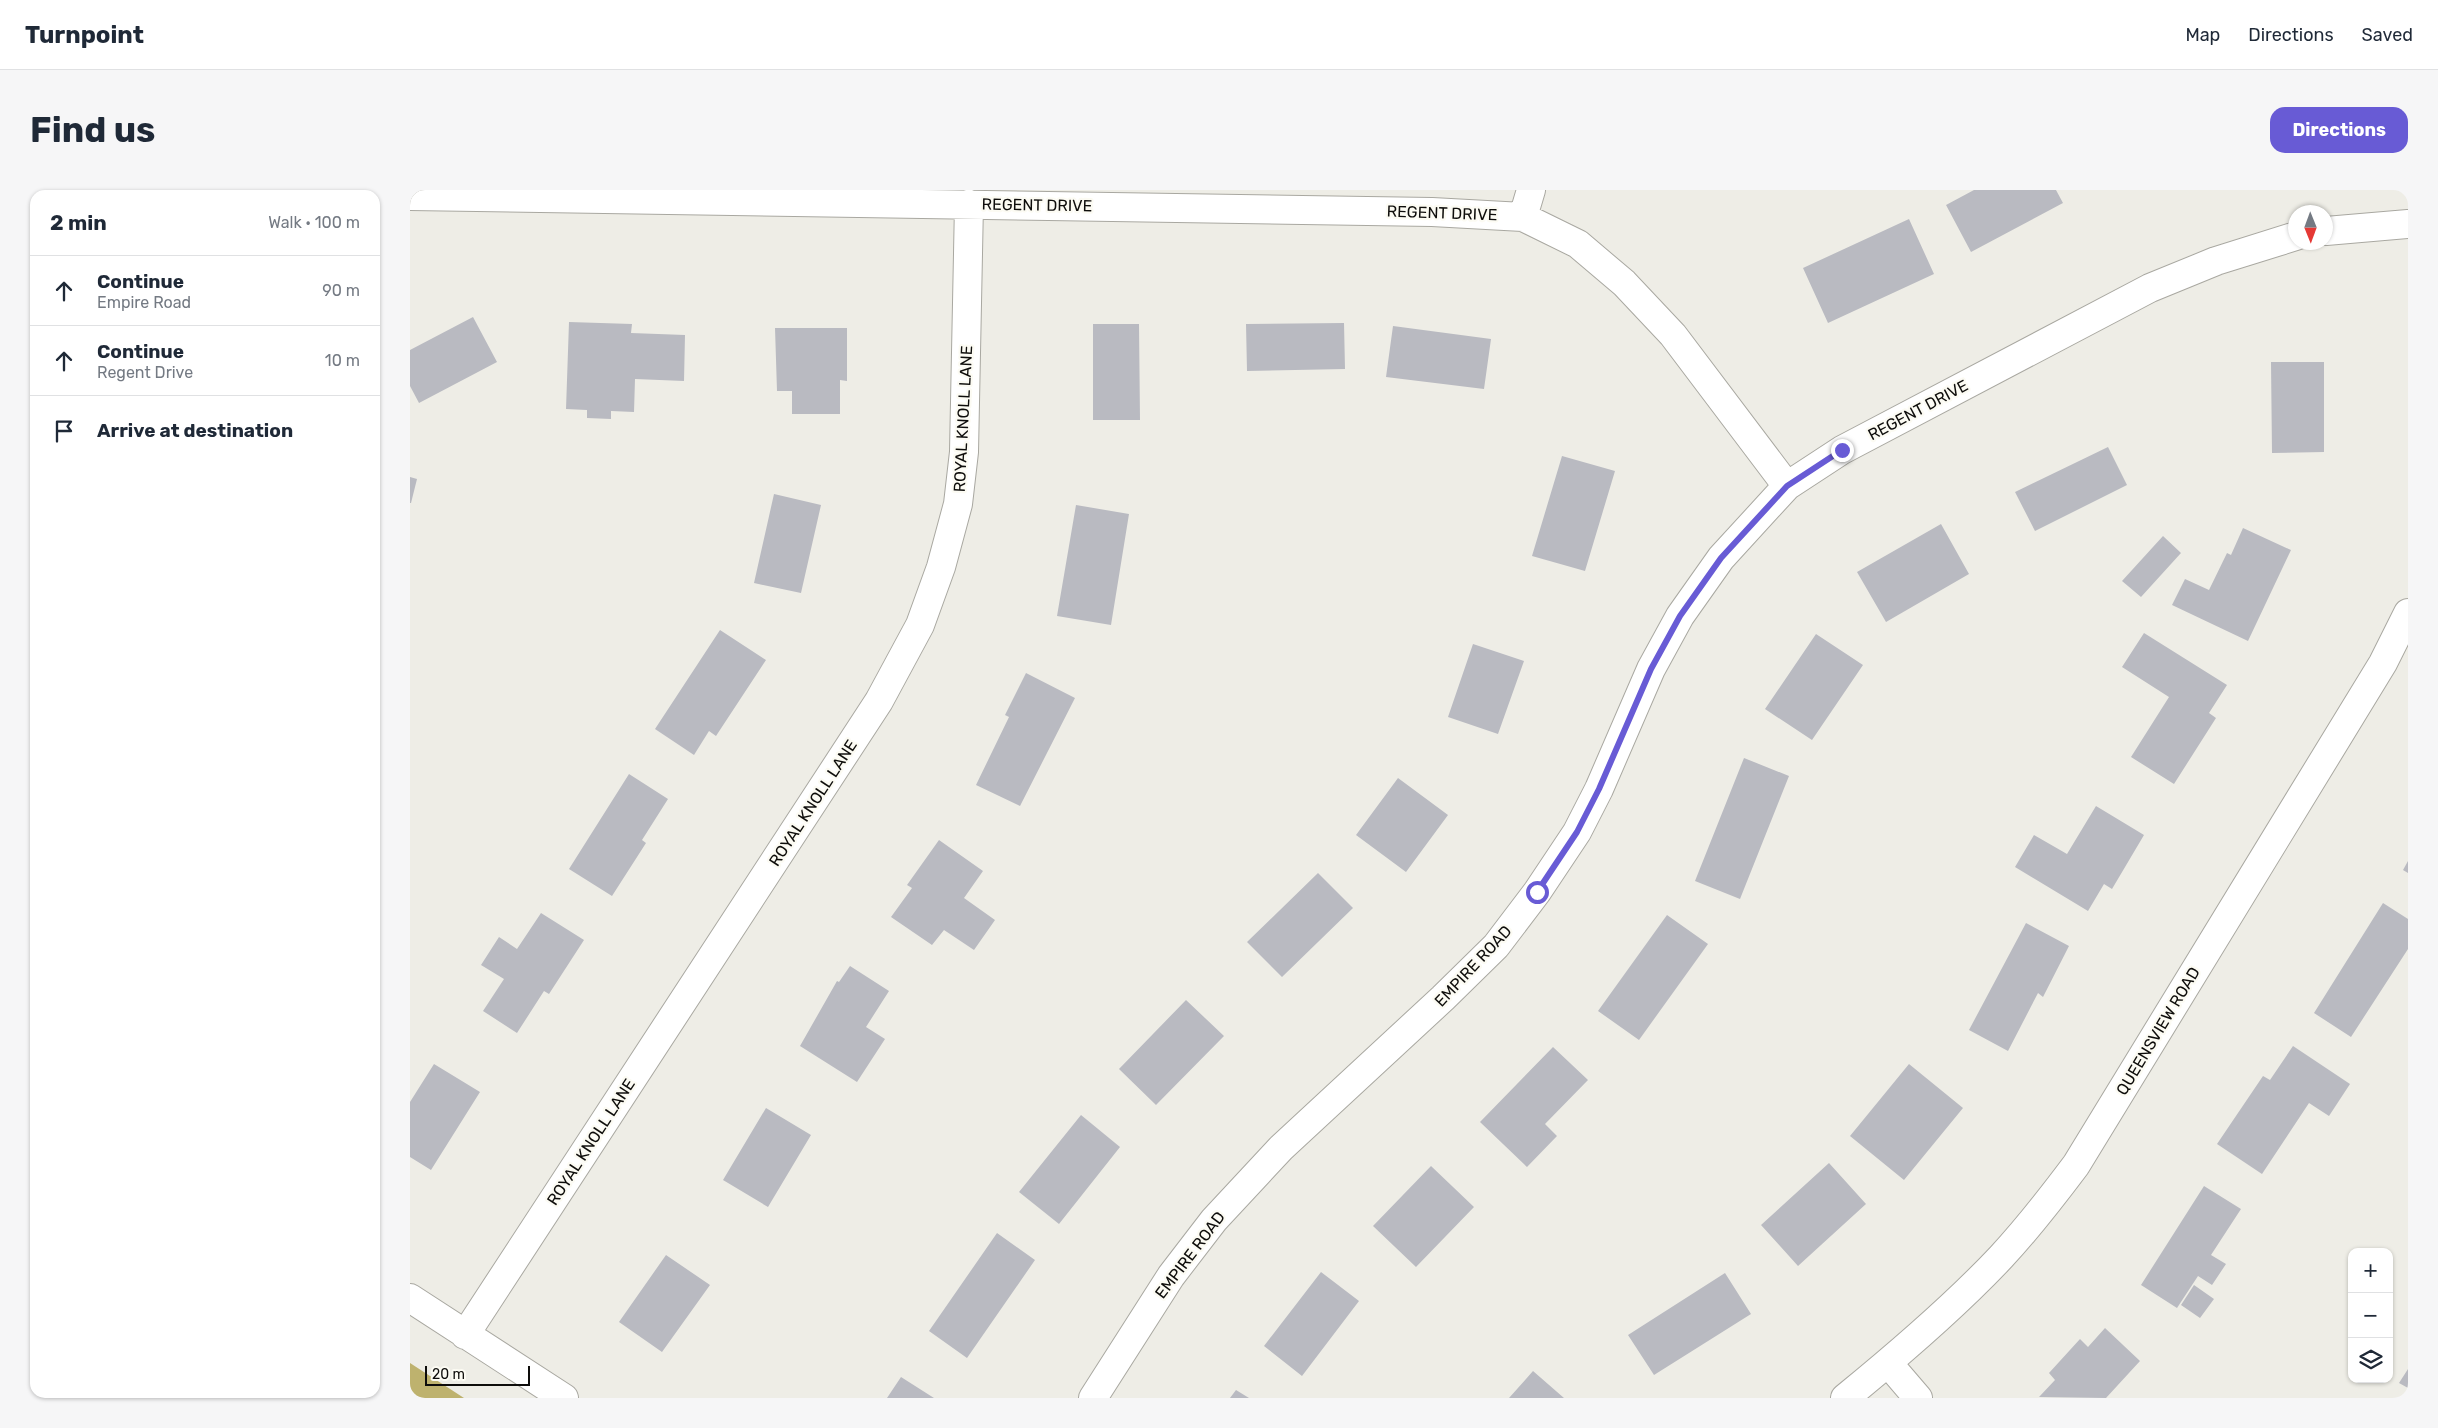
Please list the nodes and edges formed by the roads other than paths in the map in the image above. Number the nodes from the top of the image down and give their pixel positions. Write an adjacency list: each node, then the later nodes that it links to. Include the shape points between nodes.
1 (1531, 190): 4 (street)
2 (410, 196): 3 (street, REGENT DRIVE)
3 (969, 204): 4 (street, REGENT DRIVE, via 1432,212); 11 (street, ROYAL KNOLL LANE, via 964,452 958,504 941,567 920,625 879,701)
4 (1523, 217): 8 (street, REGENT DRIVE, via 1578,244 1624,283 1674,335)
5 (2408, 224): 6 (street)
6 (2333, 230)
7 (2288, 238): 8 (street, REGENT DRIVE, via 2216,260 2150,288 1842,450)
8 (1787, 486): 14 (street, EMPIRE ROAD, via 1721,558 1680,616 1651,669 1581,824 1537,892 1496,946 1281,1148 1214,1220 1171,1276)
9 (2408, 613): 12 (street, QUEENSVIEW ROAD, via 2383,663 2076,1165 2001,1257 1955,1304)
10 (410, 1298): 11 (street)
11 (465, 1335): 13 (street)
12 (1888, 1363): 15 (street, QUEENSVIEW ROAD); 16 (street)
13 (564, 1398)
14 (1093, 1398)
15 (1845, 1398)
16 (1918, 1398)

